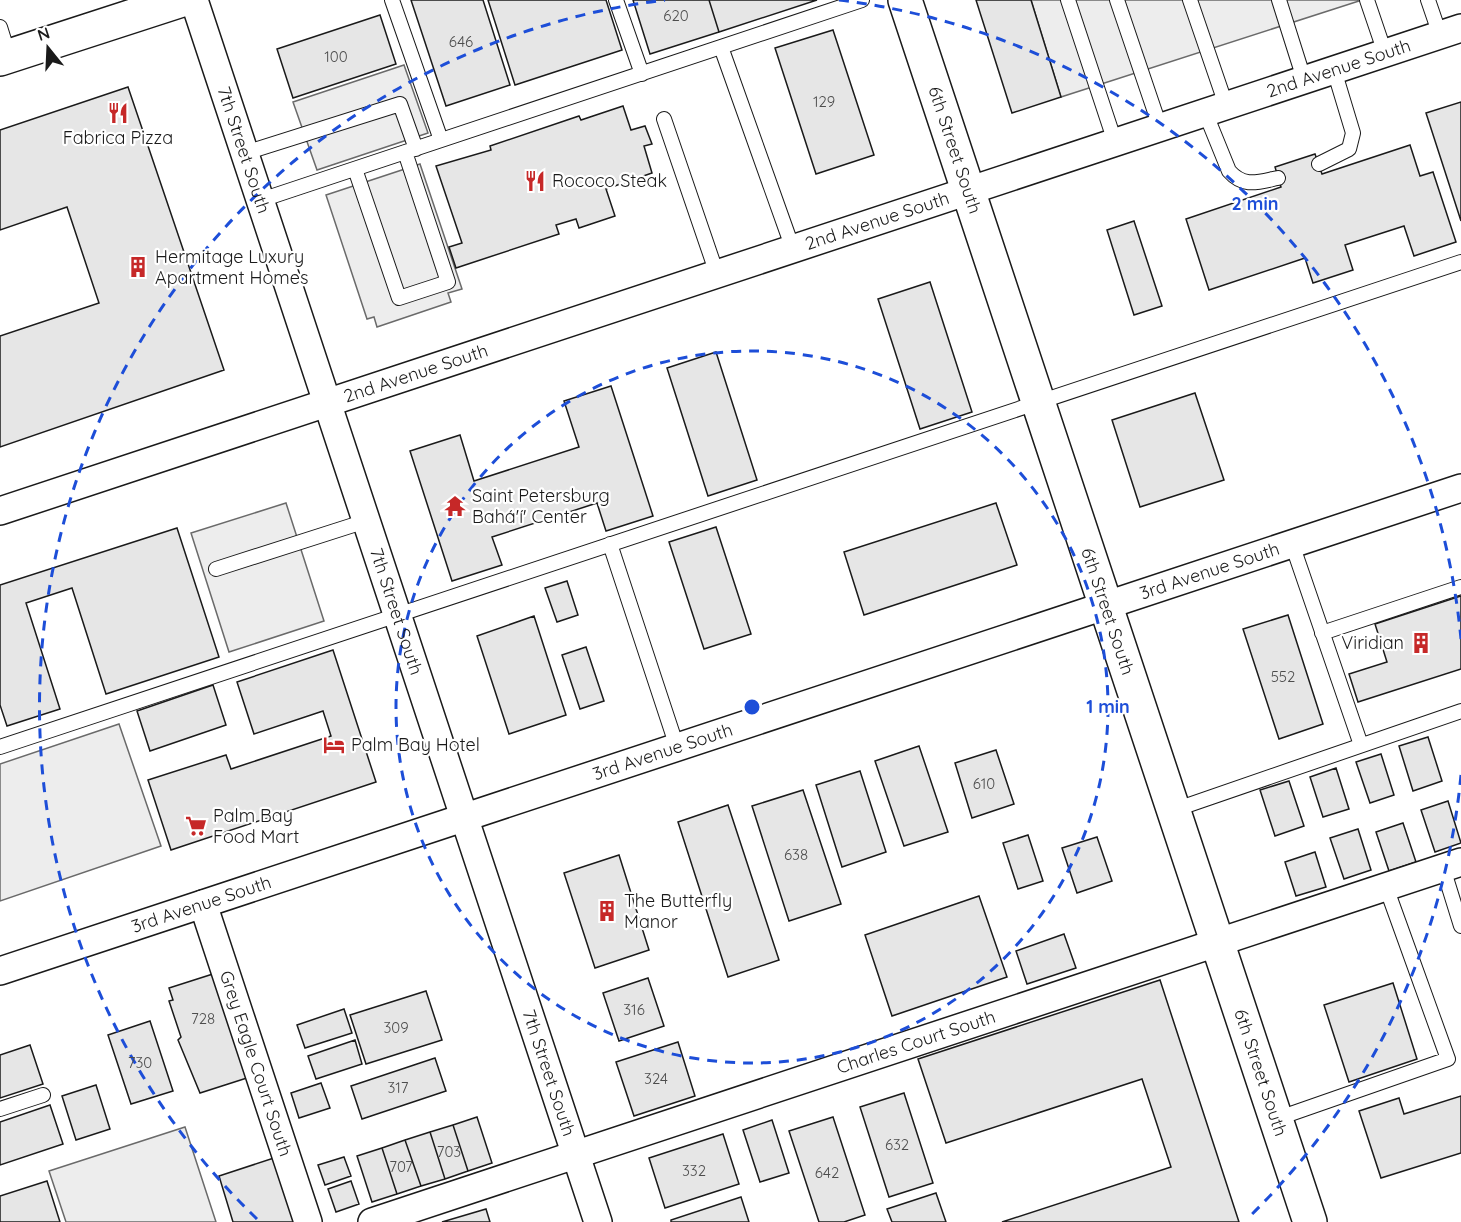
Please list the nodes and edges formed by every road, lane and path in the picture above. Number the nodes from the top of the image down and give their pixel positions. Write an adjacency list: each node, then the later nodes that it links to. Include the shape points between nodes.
1 (182, 0): 16 (street)
2 (194, 0): 28 (street, 7th Street South)
3 (392, 0): 25 (lane)
4 (616, 0): 20 (lane)
5 (862, 0): 14 (lane)
6 (905, 0): 32 (street, 6th Street South)
7 (1068, 0): 26 (lane)
8 (1117, 0): 24 (lane)
9 (1190, 0): 22 (lane)
10 (1279, 0): 21 (lane)
11 (1367, 0): 18 (lane)
12 (1428, 0): 15 (lane)
13 (769, 16): 14 (lane)
14 (774, 30): 17 (lane)
15 (1450, 31): 18 (street, 2nd Avenue South)
16 (3, 47)
17 (721, 47): 20 (lane); 34 (lane)
18 (1385, 53): 19 (street, 2nd Avenue South)
19 (1334, 70): 21 (street, 2nd Avenue South); 29 (lane, via 1353,133 1349,149)
20 (642, 74): 25 (lane)
21 (1305, 80): 22 (street, 2nd Avenue South)
22 (1216, 108): 24 (street, 2nd Avenue South); 31 (lane, via 1230,171 1235,177 1252,184)
23 (664, 119): 36 (lane)
24 (1160, 127): 26 (street, 2nd Avenue South)
25 (441, 140): 27 (lane)
26 (1115, 142): 32 (street, 2nd Avenue South)
27 (410, 150): 28 (lane, via 400,104); 30 (lane); 30 (lane, via 448,282 399,298)
28 (245, 153): 33 (street, 7th Street South)
29 (1319, 164)
30 (355, 169): 33 (lane)
31 (1278, 178)
32 (969, 191): 34 (street, 2nd Avenue South); 37 (street, 6th Street South)
33 (261, 200): 38 (street, 7th Street South)
34 (793, 249): 36 (street, 2nd Avenue South)
35 (1461, 262): 37 (lane)
36 (717, 274): 38 (street, 2nd Avenue South)
37 (1039, 402): 42 (lane); 46 (street, 6th Street South)
38 (327, 403): 40 (street, 2nd Avenue South); 41 (street, 7th Street South)
39 (1461, 488): 43 (street, 3rd Avenue South)
40 (0, 511)
41 (366, 520): 44 (lane); 47 (street, 7th Street South)
42 (610, 544): 47 (lane); 52 (lane)
43 (1292, 544): 46 (street, 3rd Avenue South); 48 (lane)
44 (216, 569)
45 (1461, 587): 48 (lane)
46 (1106, 605): 52 (street, 3rd Avenue South); 53 (street, 6th Street South)
47 (398, 615): 51 (lane); 54 (street, 7th Street South)
48 (1322, 633): 50 (lane)
49 (1461, 711): 50 (lane)
50 (1361, 746): 53 (lane)
51 (0, 747)
52 (677, 747): 54 (street, 3rd Avenue South)
53 (1174, 810): 59 (street, 6th Street South)
54 (465, 818): 57 (street, 3rd Avenue South); 64 (street, 7th Street South)
55 (1452, 865): 56 (street, Charles Court South); 58 (lane)
56 (1386, 887): 59 (street, Charles Court South); 63 (lane, via 1448,1059)
57 (203, 904): 60 (street, 3rd Avenue South); 65 (street, Grey Eagle Court South)
58 (1461, 926)
59 (1218, 942): 63 (street, 6th Street South); 64 (street, Charles Court South)
60 (0, 971)
61 (43, 1095): 62 (lane)
62 (0, 1109)
63 (1276, 1119): 68 (street, 6th Street South)
64 (576, 1155): 66 (street, Charles Court South); 67 (street, 7th Street South)
65 (308, 1222)
66 (372, 1222)
67 (598, 1222)
68 (1310, 1222)

